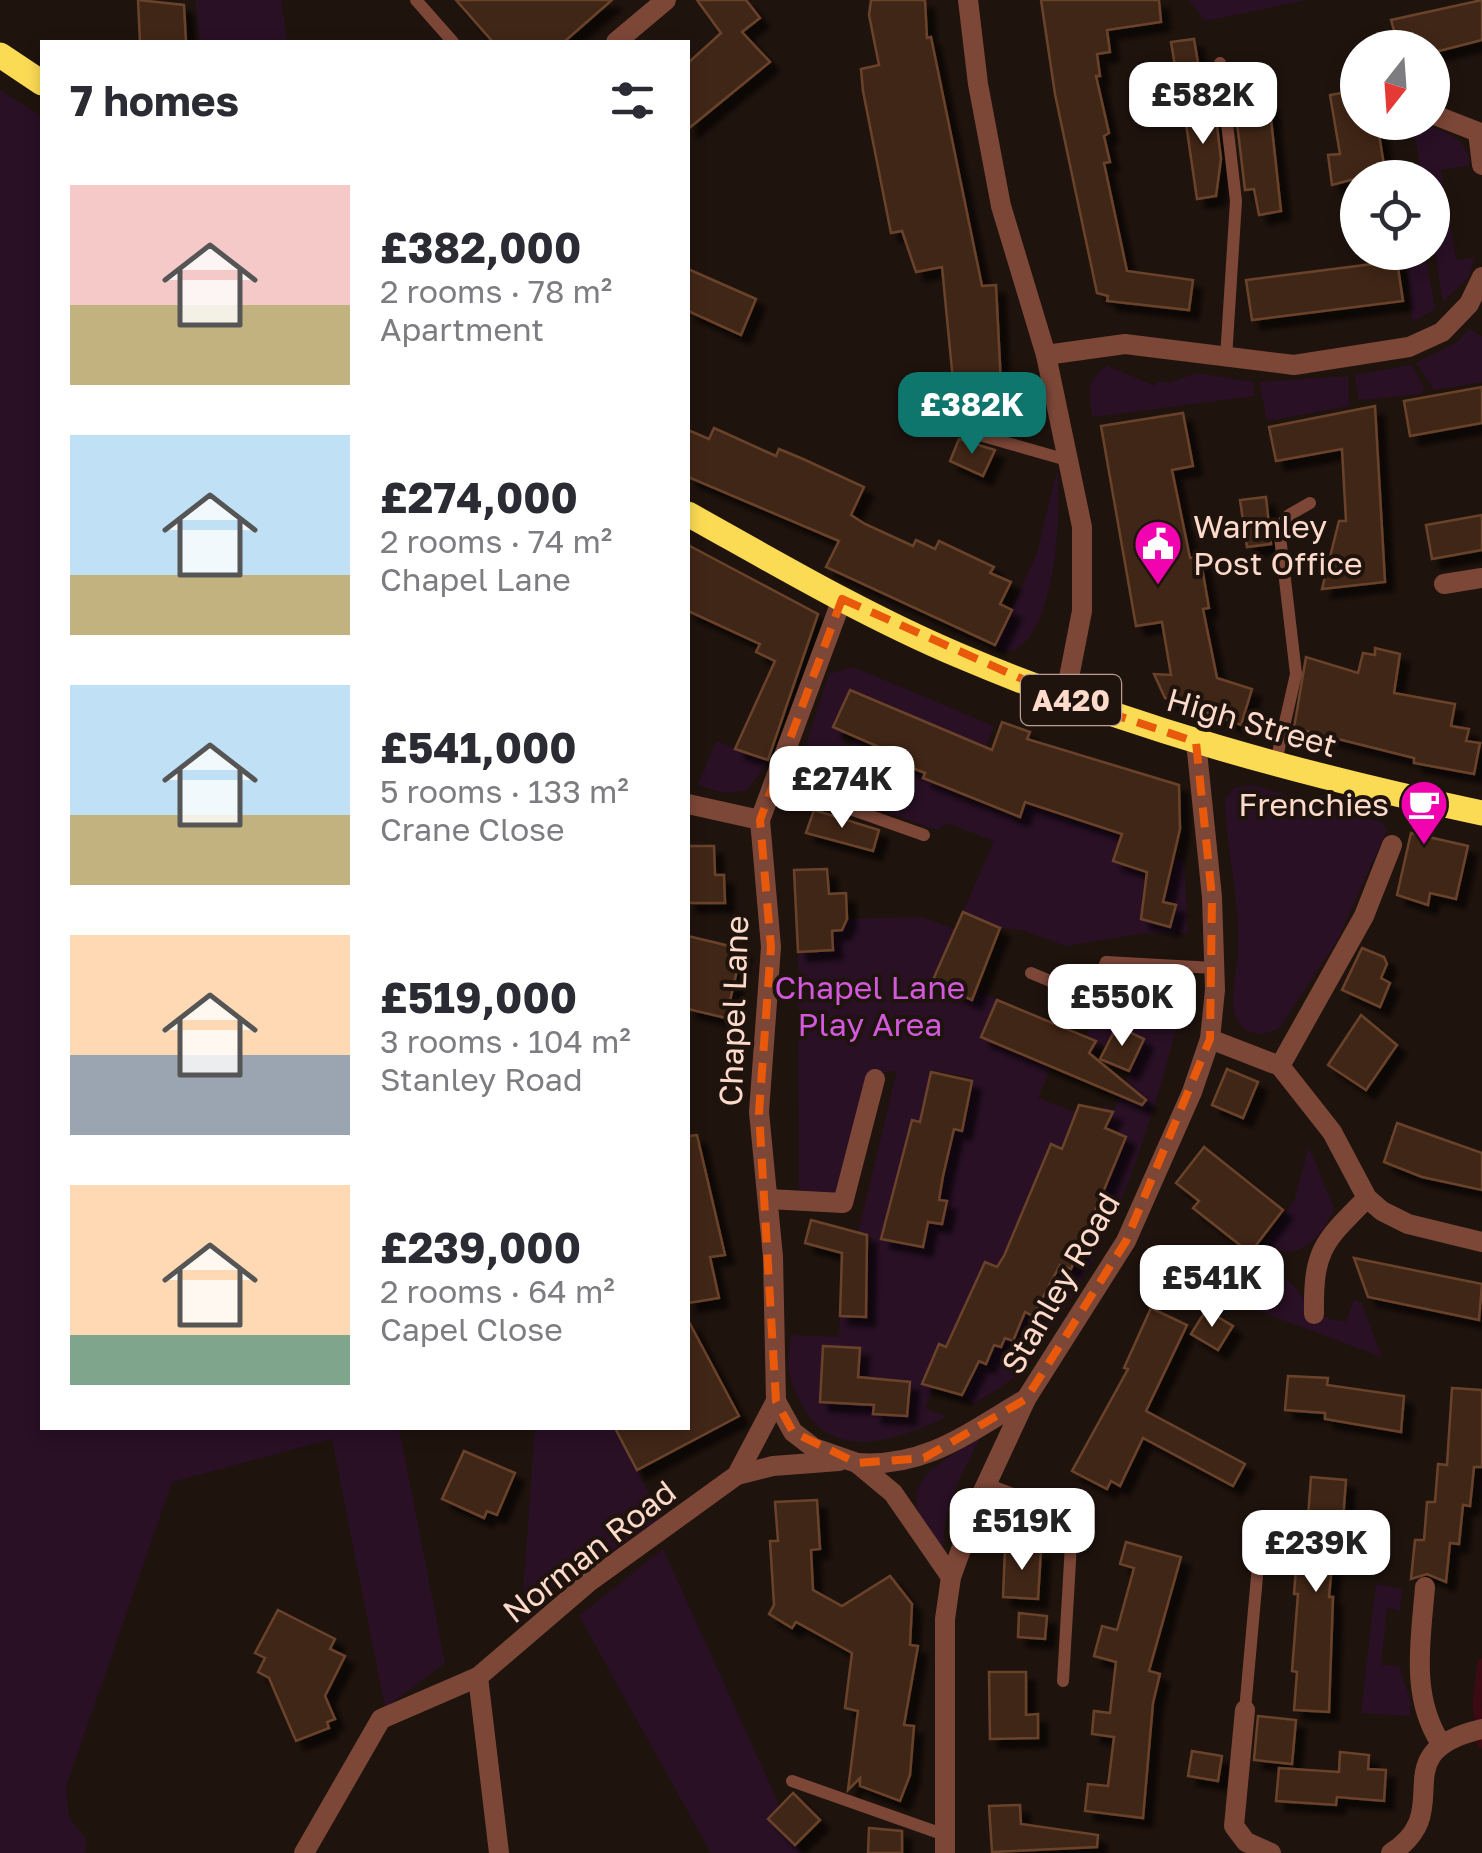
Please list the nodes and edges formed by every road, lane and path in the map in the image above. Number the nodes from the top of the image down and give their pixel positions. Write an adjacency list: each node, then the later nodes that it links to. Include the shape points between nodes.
1 (416, 0): 4 (lane)
2 (666, 0): 5 (street)
3 (968, 0): 13 (street, via 1001,206)
4 (451, 40)
5 (618, 40)
6 (0, 55): 8 (main road)
7 (1220, 63): 14 (lane, via 1236,201)
8 (40, 82)
9 (1450, 120): 10 (street)
10 (1480, 129): 11 (street)
11 (1482, 165)
12 (1482, 277): 14 (street, via 1469,304 1442,332 1409,347 1294,365)
13 (1046, 355): 14 (street, via 1125,344); 16 (street)
14 (1226, 358)
15 (962, 430): 16 (lane)
16 (1068, 460): 22 (street, via 1082,527 1082,610)
17 (1310, 503): 24 (lane, via 1280,528 1296,674)
18 (690, 515): 21 (main road, High Street / A420)
19 (1482, 578): 20 (street)
20 (1444, 584)
21 (842, 599): 22 (main road, High Street / A420); 25 (street, Chapel Lane)
22 (1065, 698): 23 (main road, High Street / A420)
23 (1196, 742): 24 (main road, High Street / A420); 31 (street, Stanley Road)
24 (1275, 766): 27 (main road, High Street / A420)
25 (774, 782): 28 (street, Chapel Lane); 29 (lane)
26 (690, 804): 28 (street)
27 (1482, 812)
28 (760, 820): 39 (street, Chapel Lane, via 771,947 759,1112)
29 (924, 834)
30 (1392, 845): 36 (street, via 1343,958)
31 (1214, 968): 33 (lane, via 1106,962); 35 (street, Stanley Road)
32 (1031, 973): 33 (lane)
33 (1091, 998): 34 (lane)
34 (1082, 1018)
35 (1210, 1039): 36 (street); 42 (street, Stanley Road, via 1126,1241)
36 (1280, 1066): 38 (street, via 1332,1132)
37 (875, 1079): 39 (street, via 842,1203)
38 (1367, 1198): 40 (street, via 1408,1224); 41 (street, via 1327,1239 1314,1271)
39 (768, 1199): 43 (street, Chapel Lane)
40 (1482, 1242)
41 (1314, 1314)
42 (1026, 1399): 44 (street, via 924,1458 892,1466); 46 (street, Stanley Road)
43 (776, 1402): 44 (street, via 792,1432); 45 (street, Norman Road)
44 (852, 1462): 45 (street, Norman Road); 48 (street, via 893,1493)
45 (737, 1475): 50 (street, Norman Road, via 589,1582)
46 (986, 1484): 48 (street, Stanley Road); 51 (lane, via 1061,1514 1072,1527)
47 (1260, 1543): 52 (lane)
48 (950, 1577): 56 (street, Stanley Road)
49 (1425, 1587): 54 (street, via 1419,1674 1427,1722)
50 (478, 1677): 58 (street, Norman Road, via 381,1718); 59 (street)
51 (1063, 1680)
52 (1245, 1710): 57 (street, via 1234,1826)
53 (1482, 1729): 54 (street)
54 (1448, 1738): 60 (street, via 1426,1762 1420,1824)
55 (792, 1781): 56 (lane)
56 (945, 1844)
57 (1262, 1851)
58 (304, 1853)
59 (498, 1853)
60 (1392, 1853)

